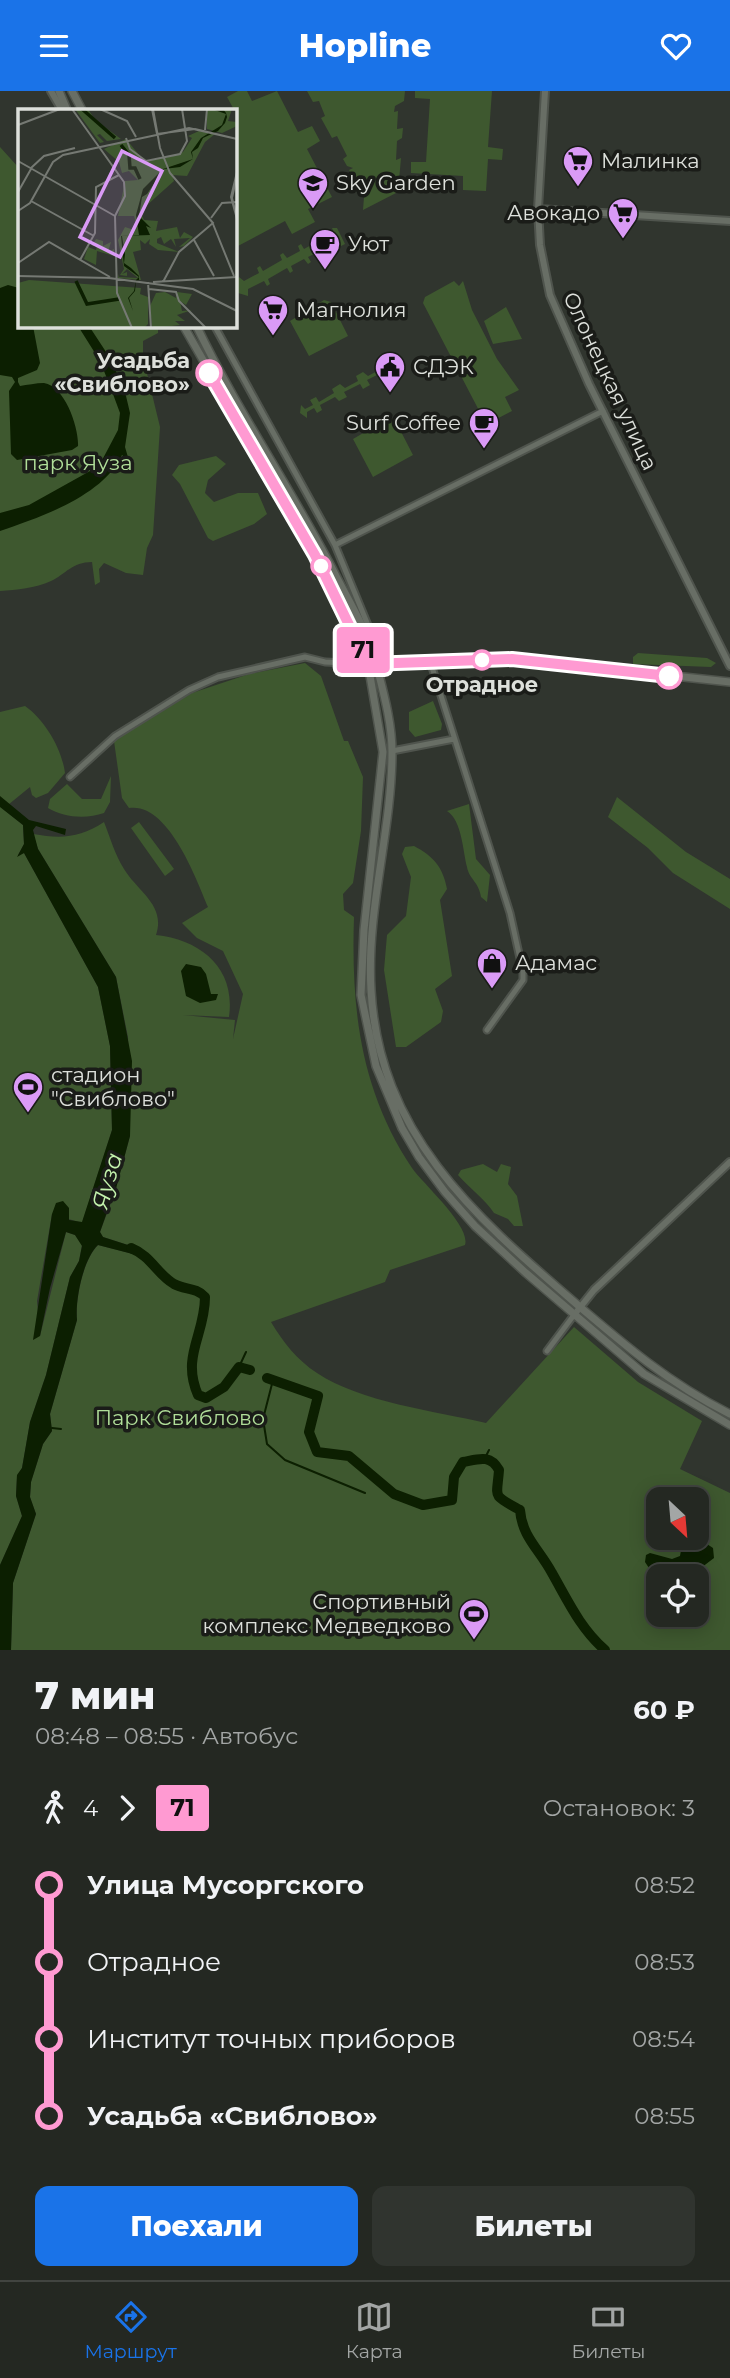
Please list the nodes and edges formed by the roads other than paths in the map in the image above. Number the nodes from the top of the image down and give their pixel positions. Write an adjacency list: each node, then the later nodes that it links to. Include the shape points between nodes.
1 (51, 91): 5 (street)
2 (59, 91): 6 (main road)
3 (72, 91): 7 (main road)
4 (545, 91): 8 (street, Олонецкая улица)
5 (61, 109)
6 (68, 109)
7 (81, 109)
8 (538, 209): 9 (street); 13 (street, Олонецкая улица, via 551,299)
9 (730, 221)
10 (184, 327): 17 (main road)
11 (197, 327): 15 (main road, via 323,550)
12 (215, 327): 14 (street)
13 (603, 411): 14 (street); 18 (street, Олонецкая улица)
14 (335, 545): 15 (street, via 372,635)
15 (373, 651): 17 (main road)
16 (430, 661): 17 (main road); 19 (main road, via 527,660); 20 (street)
17 (372, 664): 21 (main road); 22 (street, via 325,663 305,657 218,677 116,736); 26 (main road, via 383,751 360,977 376,1066 402,1128 445,1192 475,1226)
18 (730, 666)
19 (730, 682)
20 (454, 739): 21 (street); 23 (street, via 510,913 523,972 523,981)
21 (392, 751): 25 (main road, via 371,989 384,1063 409,1124 452,1187 481,1220)
22 (70, 777)
23 (487, 1030)
24 (730, 1162): 25 (street)
25 (580, 1307): 26 (street); 28 (main road, via 650,1366)
26 (575, 1315): 27 (street); 29 (main road, via 650,1378)
27 (547, 1351)
28 (730, 1414)
29 (730, 1425)

